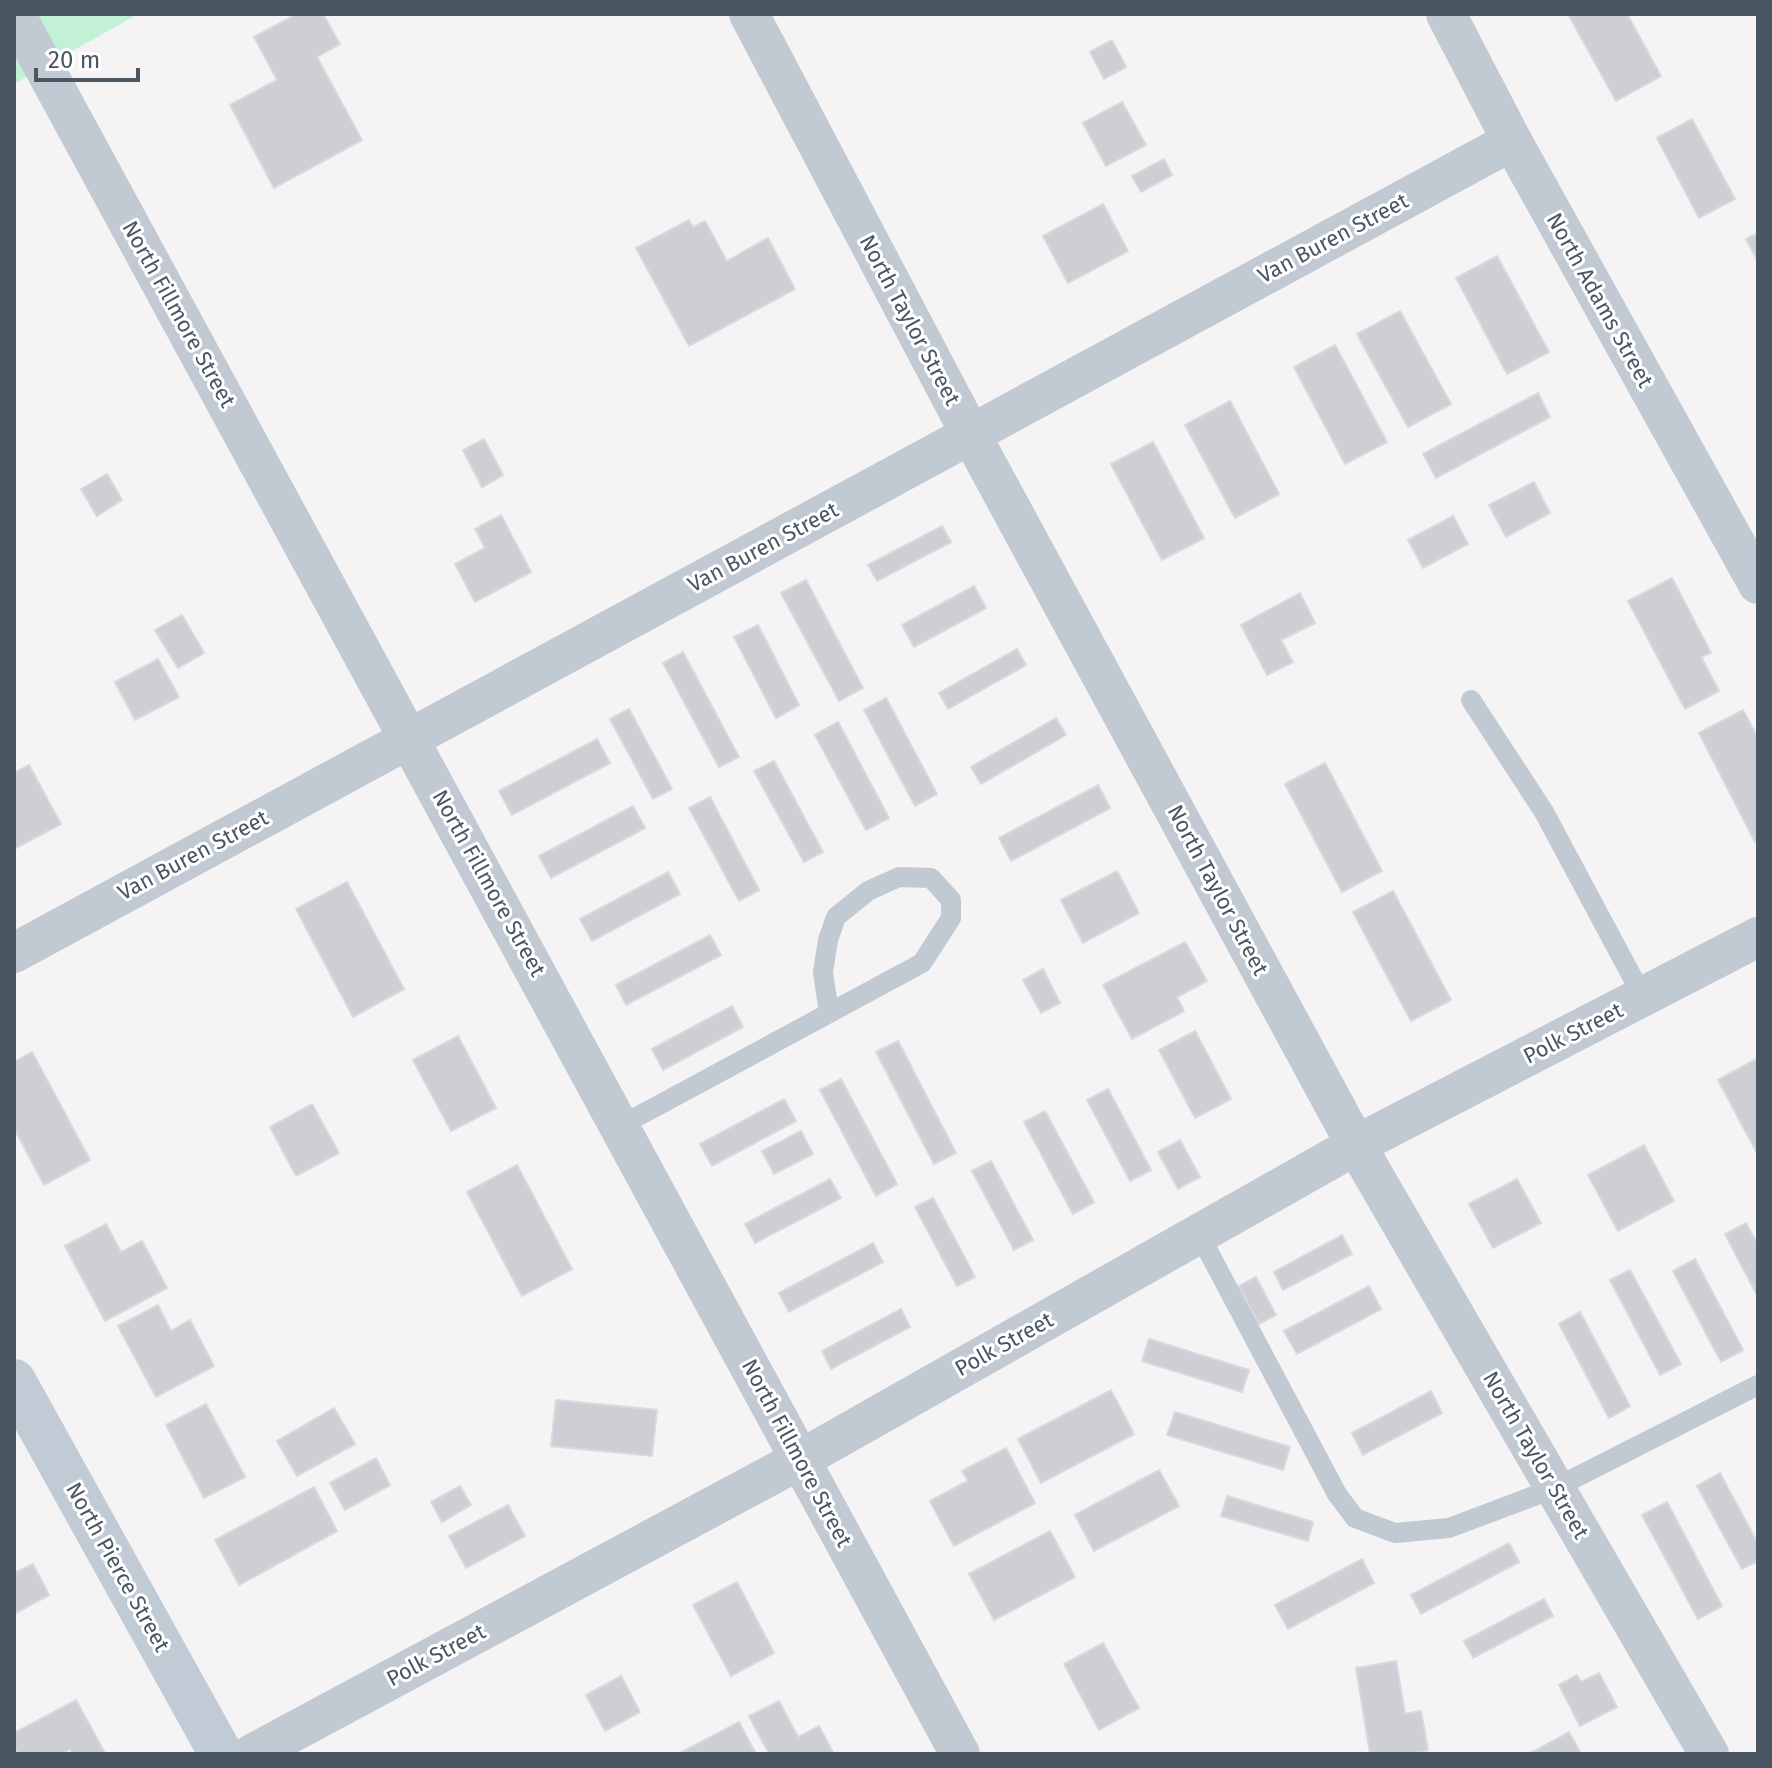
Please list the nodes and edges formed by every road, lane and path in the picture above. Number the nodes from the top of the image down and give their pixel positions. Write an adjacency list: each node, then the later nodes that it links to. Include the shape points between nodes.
1 (15, 14): 8 (street, North Fillmore Street)
2 (749, 14): 5 (street, North Taylor Street)
3 (1446, 14): 4 (street, North Adams Street)
4 (1512, 141): 5 (street, Van Buren Street); 6 (street, North Adams Street)
5 (971, 435): 8 (street, Van Buren Street); 14 (street, North Taylor Street)
6 (1758, 584)
7 (1471, 700): 11 (lane, via 1544,812)
8 (410, 738): 10 (street, Van Buren Street); 13 (street, North Fillmore Street)
9 (1758, 937): 11 (street, Polk Street)
10 (14, 953)
11 (1643, 997): 14 (street, Polk Street)
12 (829, 1013): 12 (lane, via 922,963 951,918 951,900 931,878 899,877 868,891 836,917 823,972); 13 (lane)
13 (620, 1126): 18 (street, North Fillmore Street)
14 (1356, 1145): 15 (street, Polk Street); 19 (street, North Taylor Street)
15 (1199, 1234): 18 (street, Polk Street); 19 (lane, via 1337,1494 1355,1518 1395,1533 1449,1528)
16 (14, 1381): 20 (main road, North Pierce Street)
17 (1758, 1385): 19 (lane)
18 (801, 1459): 21 (street, Polk Street); 22 (street, North Fillmore Street)
19 (1555, 1488): 23 (street, North Taylor Street)
20 (221, 1754)
21 (252, 1754)
22 (960, 1754)
23 (1709, 1754)

